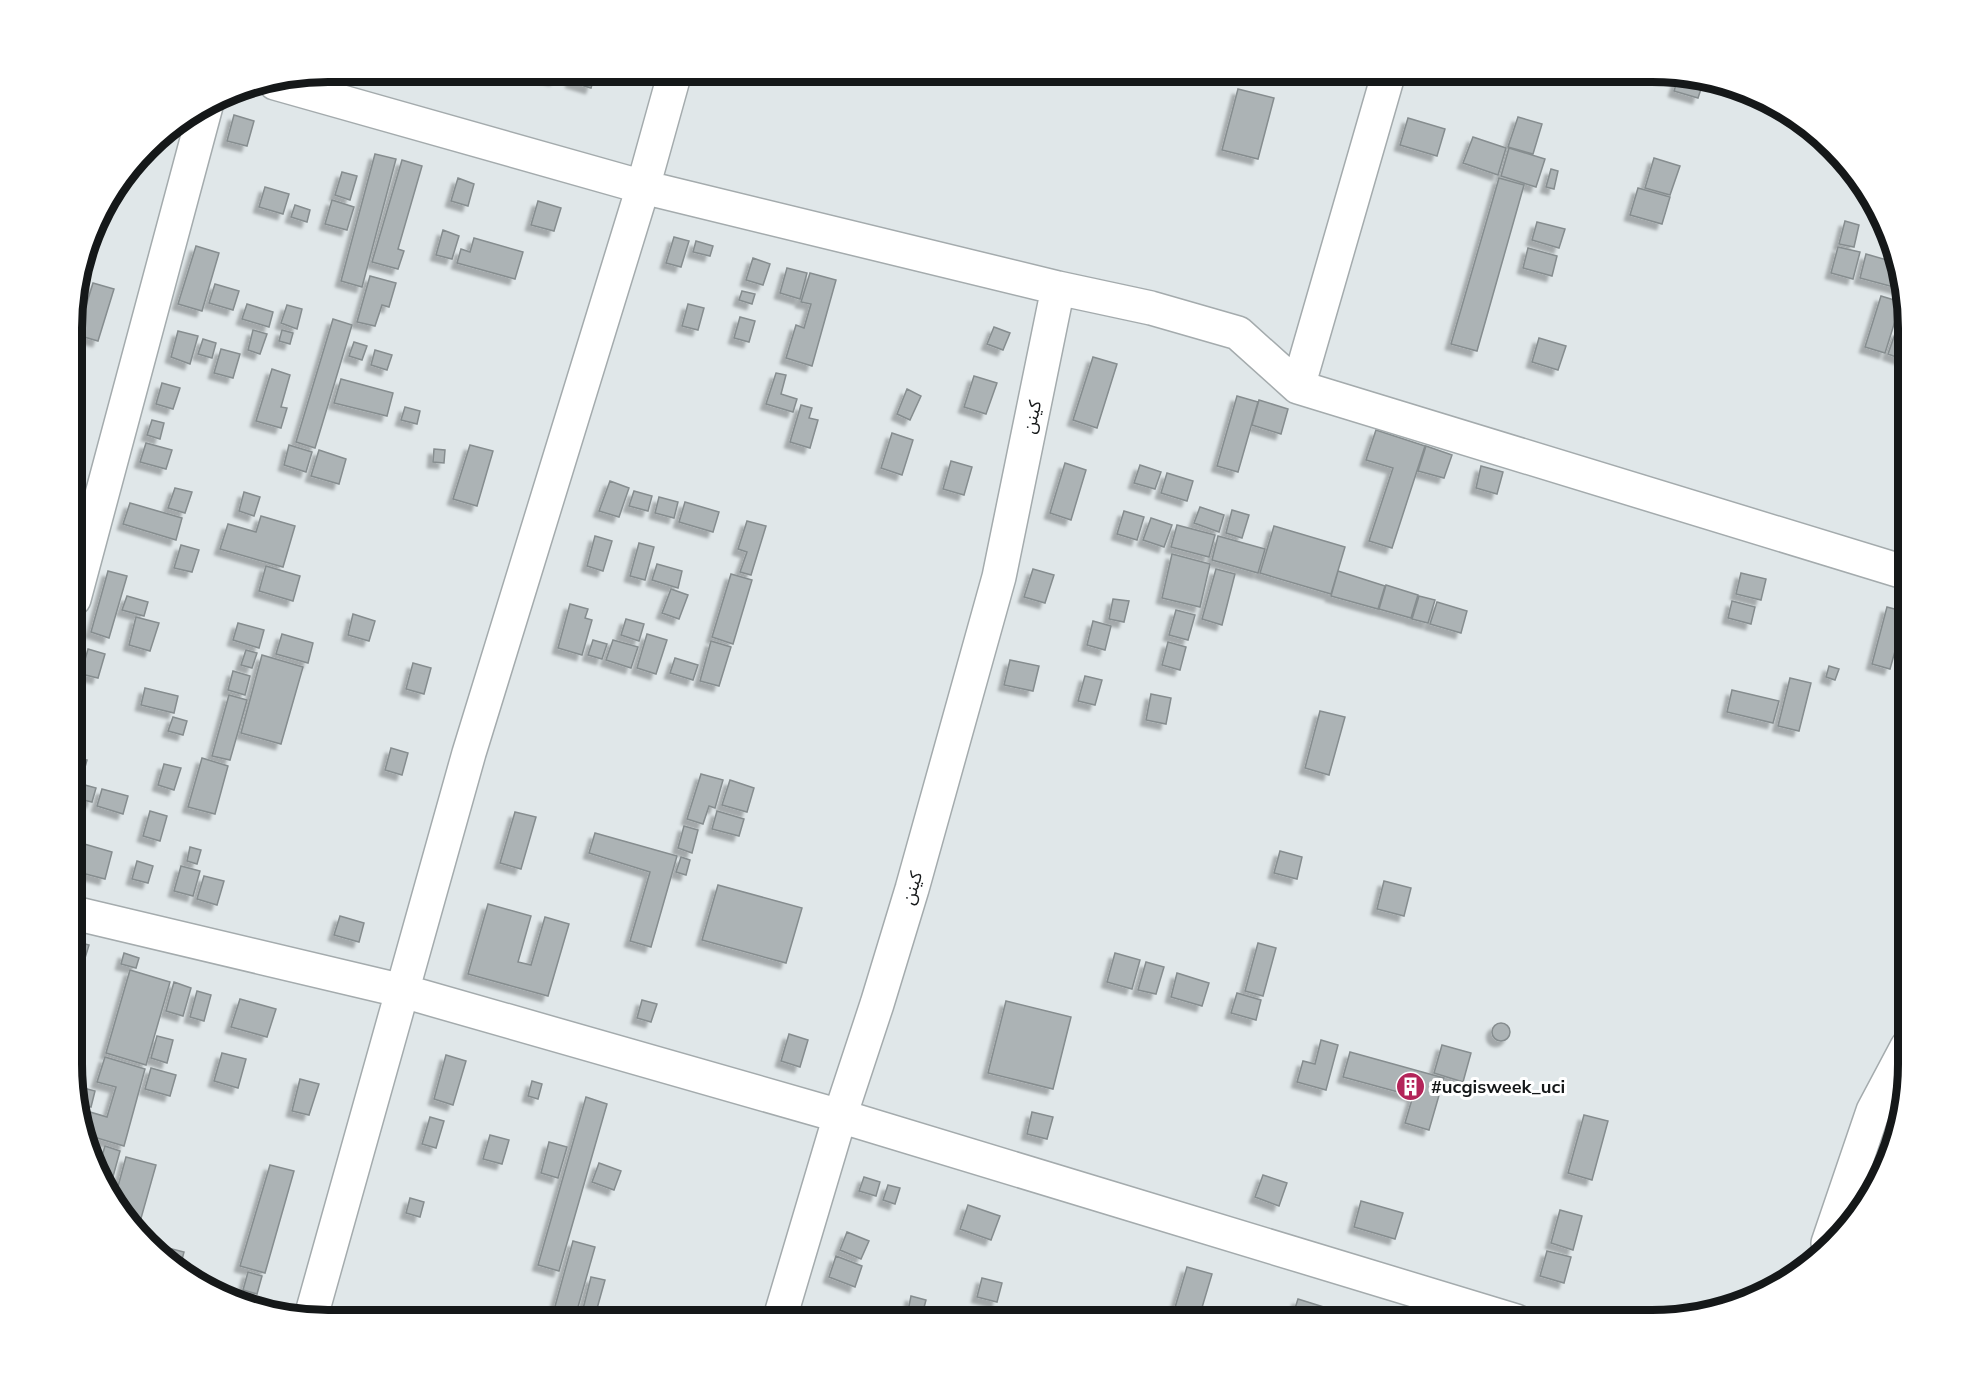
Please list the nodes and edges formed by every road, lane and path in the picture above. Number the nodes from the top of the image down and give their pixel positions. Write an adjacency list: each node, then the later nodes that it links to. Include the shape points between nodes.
1 (672, 82): 5 (street)
2 (1386, 82): 7 (street)
3 (286, 86): 5 (street)
4 (203, 116): 8 (street)
5 (643, 187): 6 (street); 11 (street, via 469,753)
6 (1058, 288): 7 (street, via 1152,308 1238,333); 13 (street, كينن, via 999,577 912,889)
7 (1298, 387): 9 (street)
8 (82, 569)
9 (1898, 570)
10 (82, 916): 11 (street)
11 (403, 991): 13 (street); 15 (street)
12 (1898, 1064): 14 (street, via 1873,1111)
13 (840, 1116): 16 (street, كينن); 17 (street)
14 (1830, 1235)
15 (313, 1310)
16 (782, 1310)
17 (1480, 1310)

